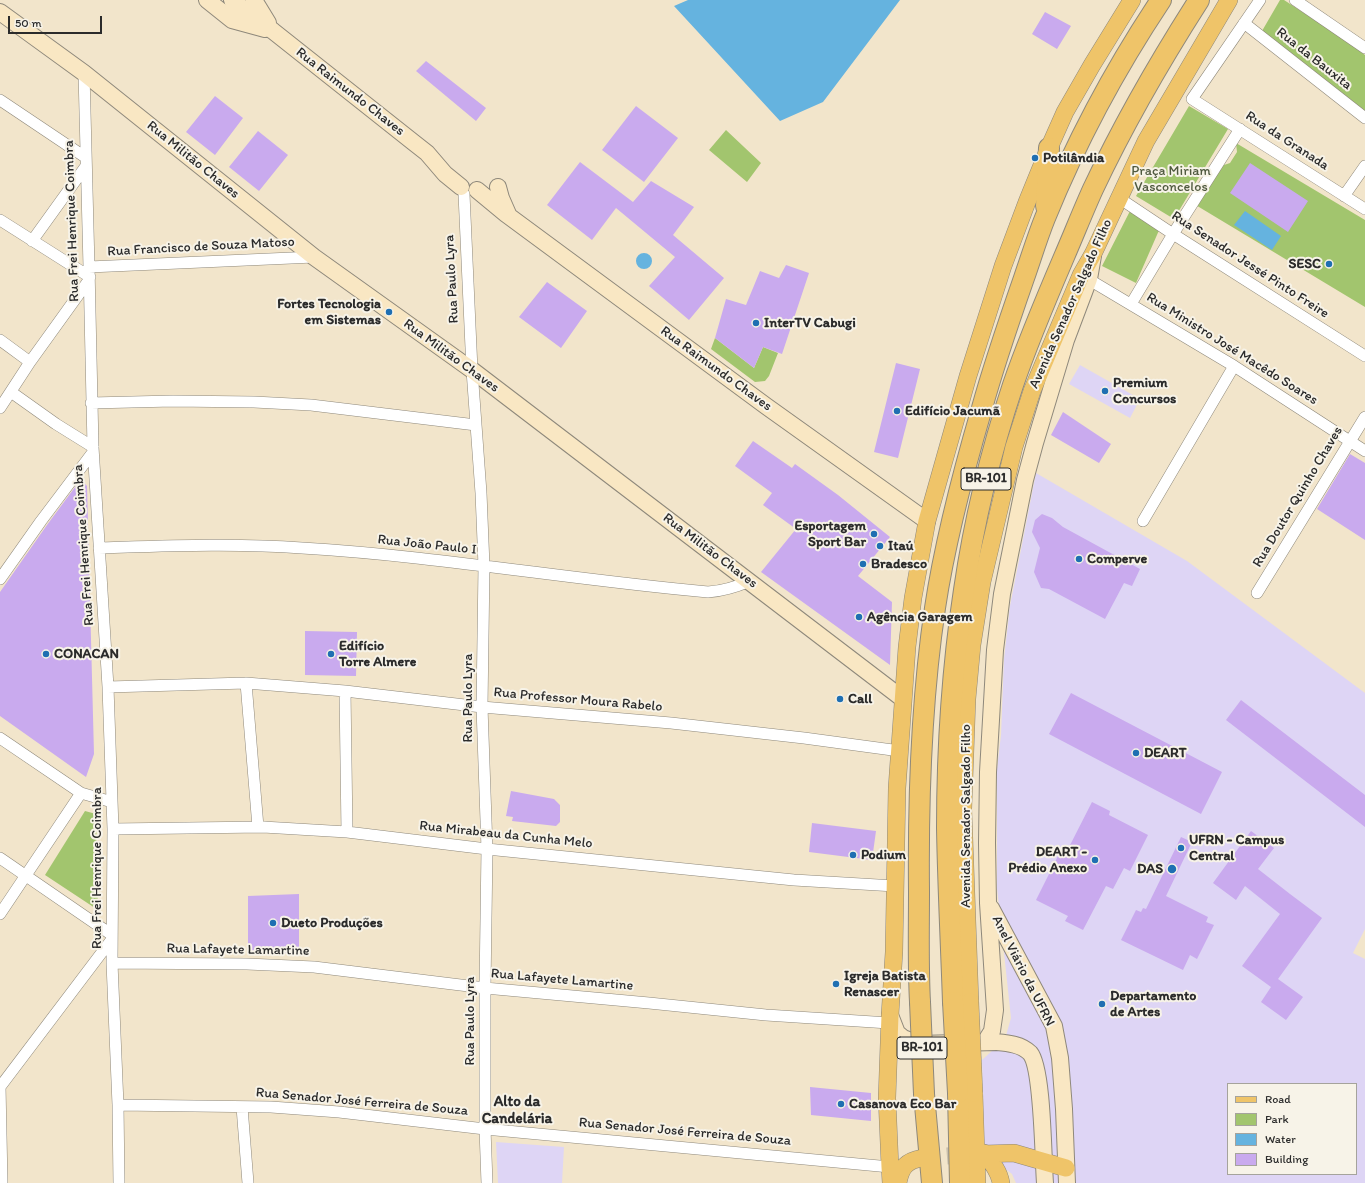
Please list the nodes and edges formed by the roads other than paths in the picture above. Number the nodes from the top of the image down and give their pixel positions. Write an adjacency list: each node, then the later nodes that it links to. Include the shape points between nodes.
1 (206, 0): 12 (main road, Rua Raimundo Chaves, via 232,20)
2 (232, 0): 12 (main road, Rua Raimundo Chaves)
3 (254, 0): 12 (main road, Rua Raimundo Chaves)
4 (1132, 0): 18 (main road, via 1065,112)
5 (1161, 0): 27 (highway, BR-101, via 1106,90 1078,144)
6 (1199, 0): 76 (highway, Avenida Senador Salgado Filho / BR-101, via 1152,76 1092,191 1013,384 977,513 962,604 949,740 947,826)
7 (1229, 0): 24 (main road, Avenida Senador Salgado Filho, via 1146,141)
8 (1260, 0): 11 (street)
9 (1295, 0): 13 (street)
10 (0, 12): 14 (main road, Rua Militão Chaves)
11 (1244, 23): 16 (street, Rua da Bauxita); 17 (street, Rua da Granada, via 1192,99)
12 (273, 31): 22 (main road, Rua Raimundo Chaves, via 427,153 445,174)
13 (1365, 48)
14 (84, 73): 19 (street, Rua Frei Henrique Coimbra); 31 (main road, Rua Militão Chaves)
15 (0, 100): 19 (street)
16 (1365, 118)
17 (1240, 129): 23 (street, Rua da Granada); 29 (street)
18 (1049, 148): 27 (highway); 48 (main road, via 1003,266 968,376)
19 (86, 162): 30 (street); 32 (street, Rua Frei Henrique Coimbra)
20 (1365, 166): 23 (street)
21 (498, 187): 26 (main road)
22 (468, 190): 26 (main road, Rua Raimundo Chaves); 39 (street, Rua Paulo Lyra, via 464,213)
23 (1344, 196): 25 (street, Rua da Granada)
24 (1119, 198): 29 (street, Rua Senador Jessé Pinto Freire); 33 (main road, Avenida Senador Salgado Filho)
25 (1365, 209)
26 (508, 216): 48 (main road, Rua Raimundo Chaves)
27 (1045, 219): 93 (highway, BR-101, bridge, via 975,429 936,607 923,726 919,820 920,1002 924,1094)
28 (0, 220): 30 (street)
29 (1173, 234): 34 (street); 36 (street, Rua Senador Jessé Pinto Freire)
30 (32, 241): 32 (street)
31 (314, 257): 32 (street, Rua Francisco de Souza Matoso); 39 (main road, Rua Militão Chaves)
32 (89, 274): 37 (street); 41 (street, Rua Frei Henrique Coimbra)
33 (1085, 277): 34 (street, Rua Ministro José Macêdo Soares); 71 (main road, via 1025,480 1002,594 990,717); 76 (main road, Avenida Senador Salgado Filho, via 1032,391 1014,447 982,582 972,645 964,750)
34 (1131, 304): 38 (street, Rua Ministro José Macêdo Soares)
35 (0, 340): 37 (street)
36 (1365, 356)
37 (30, 362): 40 (street)
38 (1234, 366): 45 (street, Rua Ministro José Macêdo Soares); 49 (street)
39 (472, 370): 44 (street, Rua Paulo Lyra); 53 (main road, Rua Militão Chaves)
40 (11, 392): 42 (street); 46 (street)
41 (91, 403): 44 (street, via 173,401 311,405); 46 (street, Rua Frei Henrique Coimbra)
42 (0, 408)
43 (1365, 416): 45 (street, Rua Doutor Quinho Chaves)
44 (476, 425): 51 (street, Rua Paulo Lyra)
45 (1350, 441): 47 (street, Rua Ministro José Macêdo Soares); 54 (street, Rua Doutor Quinho Chaves)
46 (93, 449): 50 (street, Rua Frei Henrique Coimbra); 52 (street)
47 (1365, 450)
48 (927, 521): 58 (main road, via 913,598)
49 (1143, 521)
50 (98, 548): 51 (street, Rua João Paulo I, via 235,545 302,548); 56 (street, Rua Frei Henrique Coimbra)
51 (484, 566): 53 (street, Rua João Paulo I, via 708,592 721,591); 59 (street, Rua Paulo Lyra)
52 (0, 579)
53 (750, 581): 58 (main road, Rua Militão Chaves)
54 (1256, 593)
55 (246, 683): 56 (street, Rua Professor Moura Rabelo); 57 (street, Rua Professor Moura Rabelo); 64 (street)
56 (108, 687): 63 (street, Rua Frei Henrique Coimbra)
57 (345, 691): 59 (street, Rua Professor Moura Rabelo); 66 (street)
58 (903, 699): 61 (main road)
59 (482, 707): 61 (street, Rua Professor Moura Rabelo, via 671,723); 67 (street, Rua Paulo Lyra)
60 (0, 738): 62 (street)
61 (900, 751): 70 (main road)
62 (81, 793): 63 (street); 69 (street)
63 (112, 802): 65 (street, Rua Frei Henrique Coimbra)
64 (258, 827): 65 (street, Rua Mirabeau da Cunha Melo); 66 (street, Rua Mirabeau da Cunha Melo)
65 (113, 829): 73 (street, Rua Frei Henrique Coimbra)
66 (347, 832): 67 (street, Rua Mirabeau da Cunha Melo)
67 (487, 849): 70 (street, Rua Mirabeau da Cunha Melo, via 794,880); 75 (street, Rua Paulo Lyra)
68 (0, 858): 69 (street)
69 (26, 876): 72 (street); 73 (street)
70 (895, 886): 77 (main road)
71 (988, 903): 78 (main road, via 995,1010 992,1031); 87 (main road, Anel Viário da UFRN, via 1054,1026 1063,1095)
72 (0, 914)
73 (112, 937): 74 (street, Rua Frei Henrique Coimbra); 79 (street)
74 (112, 963): 75 (street, Rua Lafayete Lamartine, via 314,967); 81 (street, Rua Frei Henrique Coimbra)
75 (485, 988): 77 (street, Rua Lafayete Lamartine, via 766,1015); 83 (street, Rua Paulo Lyra)
76 (962, 1002): 80 (highway, Avenida Senador Salgado Filho / BR-101, bridge)
77 (890, 1019): 78 (main road, via 898,1033 910,1042); 86 (main road, via 887,1098)
78 (983, 1042): 85 (main road, via 1016,1044 1030,1054 1040,1086)
79 (0, 1086): 88 (street)
80 (966, 1093): 94 (highway, Avenida Senador Salgado Filho / BR-101); 95 (main road, Avenida Senador Salgado Filho)
81 (118, 1105): 82 (street, Rua Senador José Ferreira de Souza); 89 (street, Rua Frei Henrique Coimbra)
82 (242, 1107): 83 (street, Rua Senador José Ferreira de Souza, via 339,1112); 90 (street)
83 (485, 1128): 86 (street, Rua Senador José Ferreira de Souza); 91 (street, Rua Paulo Lyra)
84 (922, 1158): 92 (main road, via 906,1164)
85 (1044, 1161): 87 (main road); 96 (main road, via 1014,1153 983,1153 993,1163); 97 (main road)
86 (890, 1175)
87 (1066, 1176)
88 (2, 1183)
89 (119, 1183)
90 (248, 1183)
91 (487, 1183)
92 (898, 1183)
93 (932, 1183)
94 (960, 1183)
95 (977, 1183)
96 (1001, 1183)
97 (1045, 1183)

